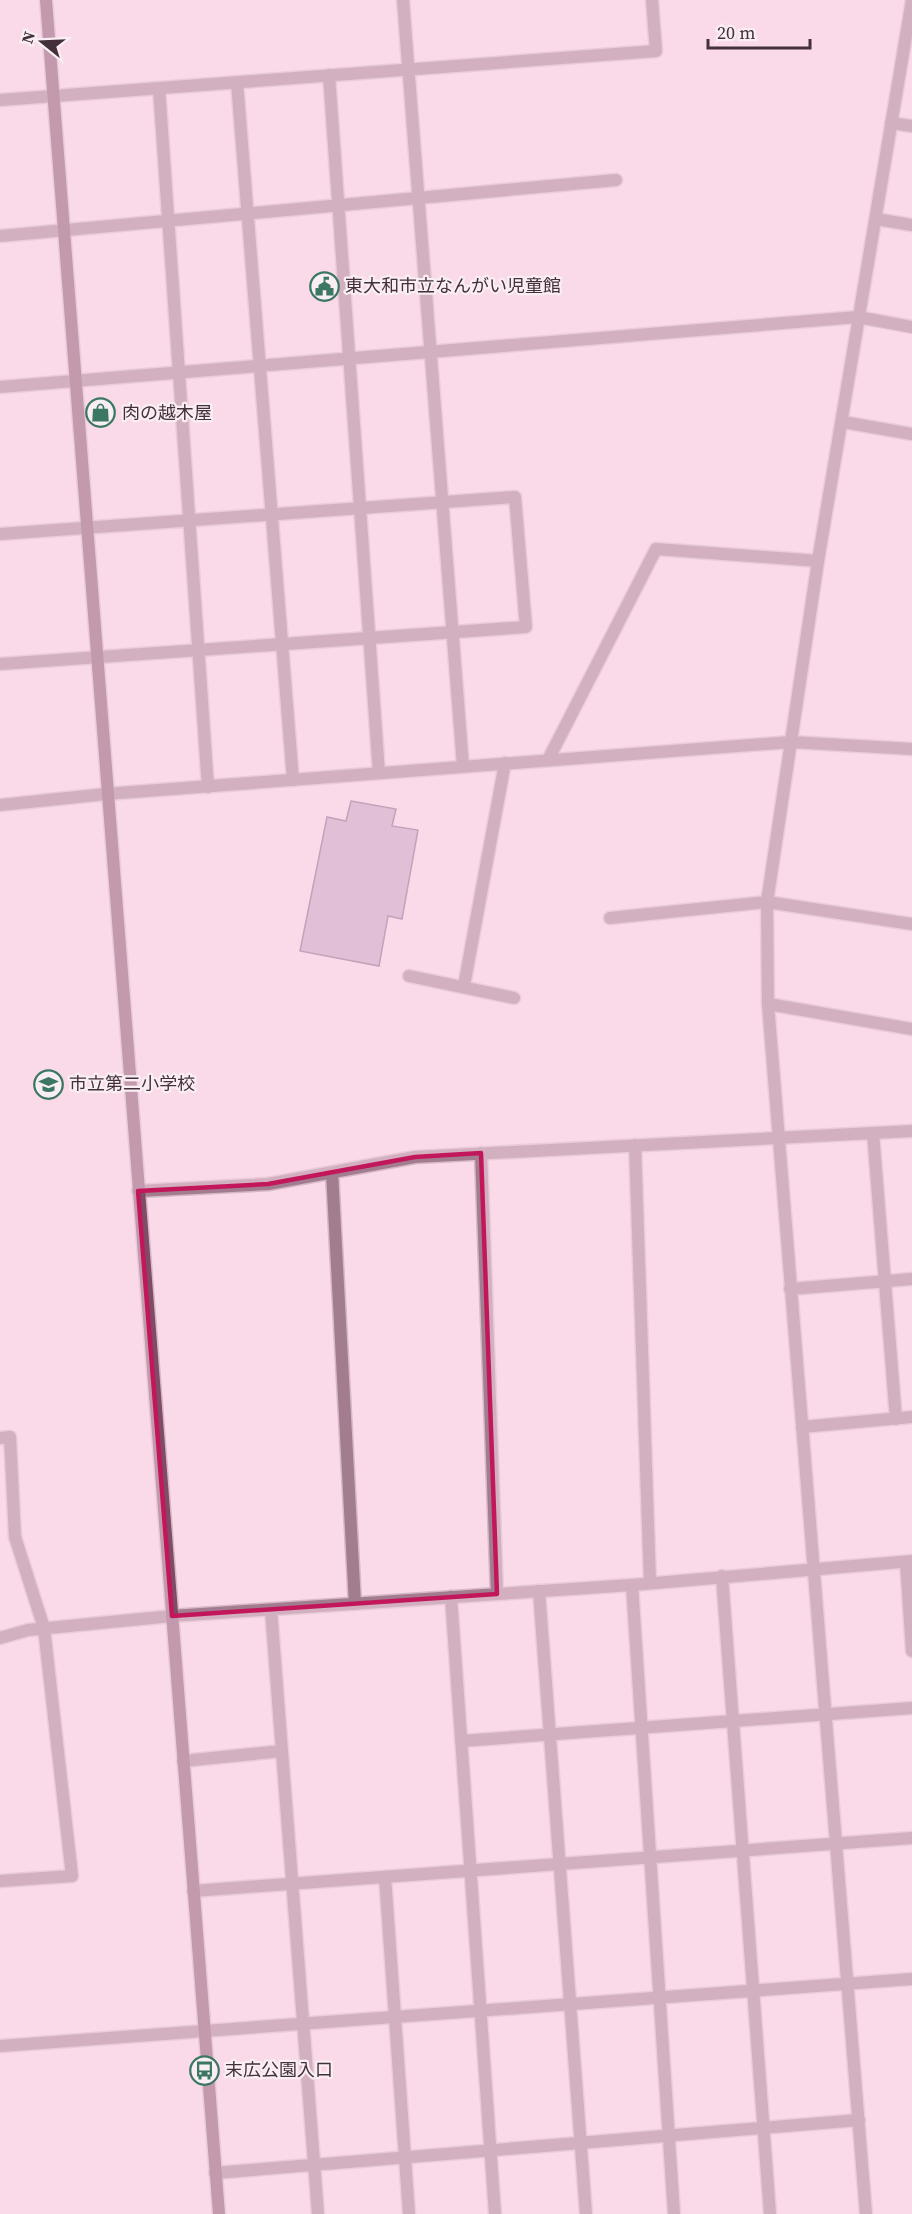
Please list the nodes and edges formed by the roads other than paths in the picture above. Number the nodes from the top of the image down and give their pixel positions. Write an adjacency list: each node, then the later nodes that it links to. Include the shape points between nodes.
1 (46, 0): 10 (street)
2 (403, 0): 6 (street)
3 (652, 0): 6 (street, via 656,51)
4 (912, 0): 5 (street)
5 (910, 25): 12 (street)
6 (408, 69): 7 (street); 15 (street)
7 (329, 75): 8 (street); 16 (street)
8 (237, 82): 9 (street); 17 (street)
9 (159, 88): 10 (street); 19 (street)
10 (53, 96): 11 (street); 21 (street)
11 (0, 100)
12 (891, 123): 13 (street); 18 (street)
13 (912, 126)
14 (616, 180): 15 (street)
15 (419, 197): 16 (street); 25 (street)
16 (338, 205): 17 (street); 26 (street)
17 (248, 213): 19 (street); 27 (street)
18 (876, 219): 20 (street); 23 (street)
19 (167, 221): 21 (street); 28 (street)
20 (912, 225)
21 (63, 230): 22 (street); 29 (street)
22 (0, 236)
23 (858, 317): 24 (street); 25 (street); 31 (street)
24 (912, 327)
25 (431, 353): 26 (street); 33 (street)
26 (349, 360): 27 (street); 34 (street)
27 (260, 366): 28 (street); 35 (street)
28 (178, 372): 29 (street); 36 (street)
29 (75, 380): 30 (street); 37 (street)
30 (0, 387)
31 (843, 422): 32 (street); 39 (street)
32 (912, 434)
33 (442, 502): 34 (street); 40 (street); 40 (street, via 515,497 526,627)
34 (360, 508): 35 (street); 41 (street)
35 (272, 514): 36 (street); 42 (street)
36 (189, 520): 37 (street); 43 (street)
37 (86, 528): 38 (street); 44 (street)
38 (0, 534)
39 (818, 561): 46 (street); 48 (street, via 656,549)
40 (453, 632): 41 (street); 50 (street)
41 (370, 637): 42 (street); 51 (street)
42 (282, 644): 43 (street); 52 (street)
43 (198, 650): 44 (street); 53 (street)
44 (96, 657): 45 (street); 54 (street)
45 (0, 664)
46 (791, 742): 47 (street); 48 (street); 56 (street)
47 (912, 749)
48 (548, 759): 49 (street)
49 (506, 763): 50 (street); 60 (street)
50 (463, 766): 51 (street)
51 (379, 773): 52 (street)
52 (292, 780): 53 (street)
53 (208, 787): 54 (street)
54 (106, 794): 55 (street); 70 (street)
55 (0, 804)
56 (767, 902): 57 (street); 58 (street); 62 (street)
57 (610, 918)
58 (912, 924)
59 (409, 976): 60 (street)
60 (464, 986): 61 (street)
61 (514, 998)
62 (768, 1004): 63 (street); 66 (street)
63 (912, 1029)
64 (912, 1131): 65 (street)
65 (873, 1133): 66 (street); 72 (street)
66 (778, 1137): 67 (street); 73 (street)
67 (635, 1145): 68 (street); 81 (street)
68 (481, 1153): 69 (street, via 415,1157); 84 (street)
69 (332, 1172): 70 (street, via 268,1184); 86 (street)
70 (138, 1191): 88 (street)
71 (912, 1279): 72 (street)
72 (884, 1282): 73 (street); 75 (street)
73 (790, 1289): 76 (street)
74 (912, 1417): 75 (street)
75 (896, 1419): 76 (street)
76 (802, 1427): 79 (street)
77 (0, 1438): 89 (street, via 10,1437 15,1537)
78 (909, 1562): 79 (street); 91 (street)
79 (813, 1569): 80 (street); 93 (street)
80 (722, 1576): 81 (street); 94 (street)
81 (650, 1584): 82 (street)
82 (632, 1585): 83 (street); 95 (street)
83 (539, 1591): 84 (street); 96 (street)
84 (497, 1594): 85 (street)
85 (451, 1597): 86 (street); 97 (street)
86 (355, 1604): 87 (street)
87 (271, 1610): 88 (street); 98 (street)
88 (172, 1616): 89 (street); 99 (street)
89 (44, 1628): 90 (street); 107 (street, via 72,1876)
90 (0, 1638)
91 (912, 1651)
92 (912, 1708): 93 (street)
93 (825, 1713): 94 (street); 101 (street)
94 (733, 1721): 95 (street); 102 (street)
95 (642, 1729): 96 (street); 103 (street)
96 (550, 1735): 97 (street); 104 (street)
97 (461, 1741): 105 (street)
98 (282, 1751): 99 (street); 108 (street)
99 (183, 1761): 109 (street)
100 (912, 1838): 101 (street)
101 (836, 1844): 102 (street); 111 (street)
102 (743, 1850): 103 (street); 112 (street)
103 (651, 1857): 104 (street); 113 (street)
104 (560, 1864): 105 (street); 114 (street)
105 (471, 1871): 106 (street); 115 (street)
106 (386, 1877): 108 (street); 116 (street)
107 (0, 1881)
108 (293, 1884): 109 (street); 117 (street)
109 (193, 1892): 118 (street)
110 (912, 1979): 111 (street)
111 (847, 1983): 112 (street); 120 (street)
112 (753, 1990): 113 (street); 121 (street)
113 (660, 1997): 114 (street); 122 (street)
114 (570, 2003): 115 (street); 123 (street)
115 (481, 2009): 116 (street); 124 (street)
116 (395, 2016): 117 (street); 125 (street)
117 (303, 2022): 118 (street); 126 (street)
118 (204, 2029): 119 (street); 127 (street)
119 (0, 2046)
120 (858, 2120): 121 (street); 135 (street)
121 (764, 2128): 122 (street); 134 (street)
122 (669, 2136): 123 (street); 133 (street)
123 (581, 2143): 124 (street); 132 (street)
124 (491, 2151): 125 (street); 131 (street)
125 (405, 2158): 126 (street); 130 (street)
126 (315, 2165): 127 (street); 129 (street)
127 (215, 2173): 128 (street)
128 (219, 2214)
129 (318, 2214)
130 (409, 2214)
131 (495, 2214)
132 (586, 2214)
133 (674, 2214)
134 (770, 2214)
135 (866, 2214)

